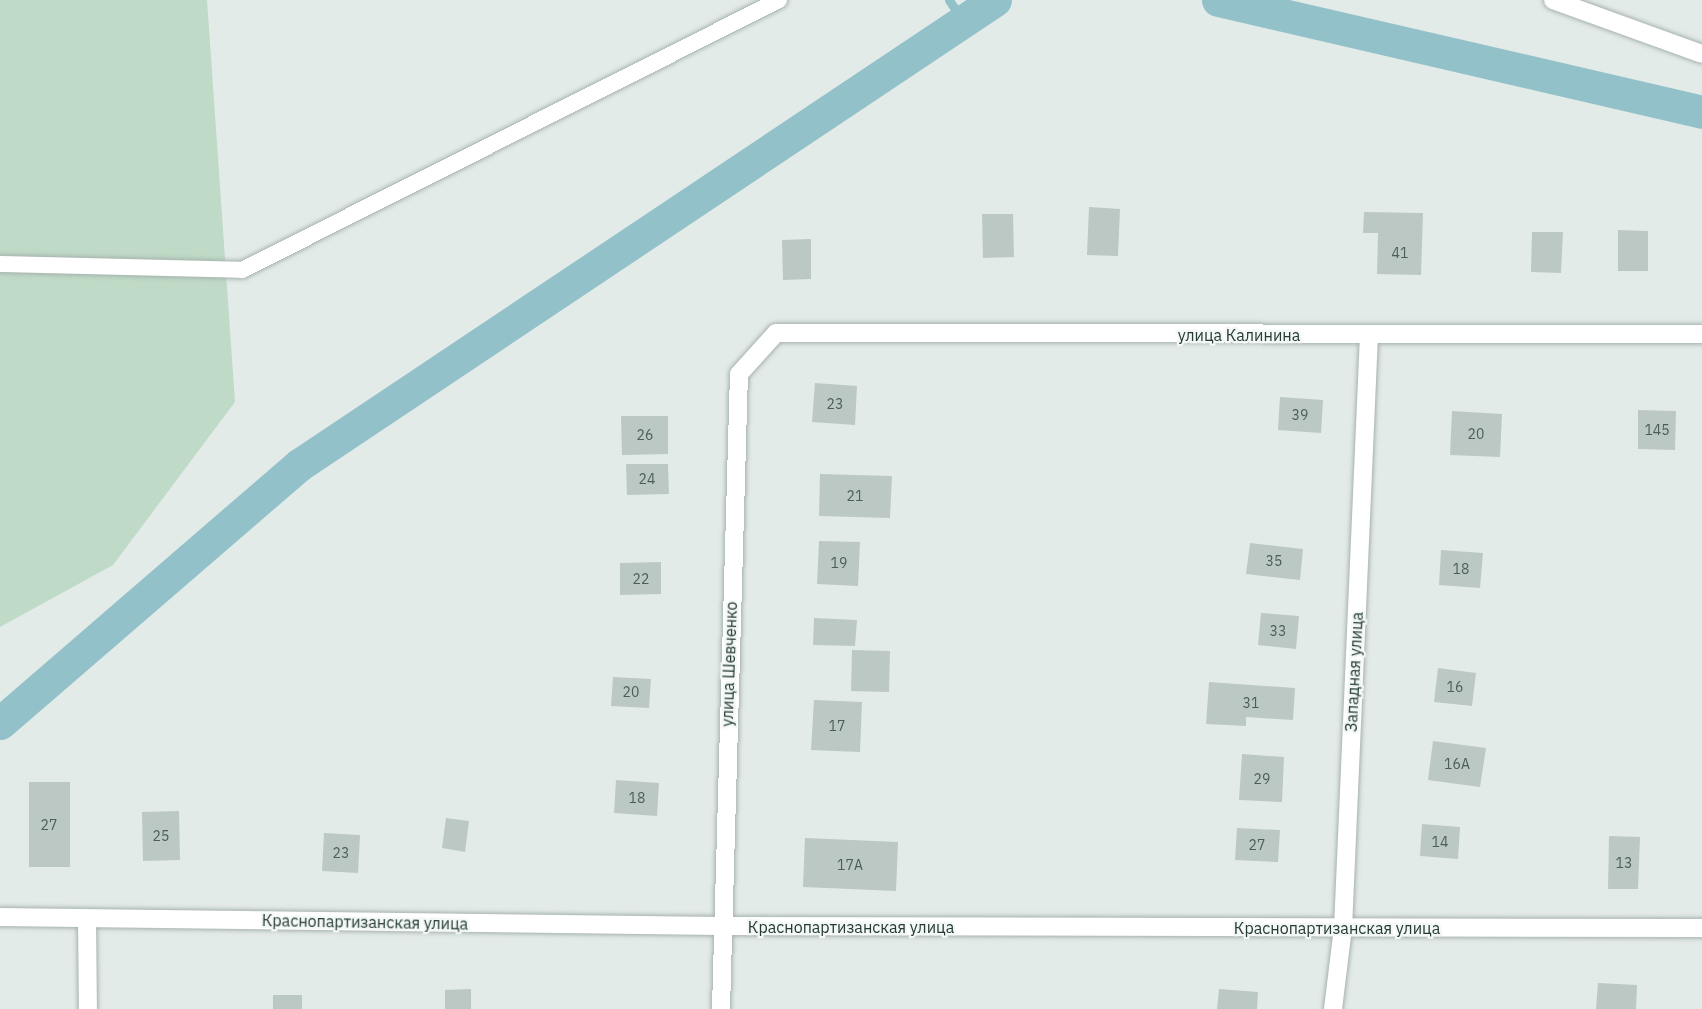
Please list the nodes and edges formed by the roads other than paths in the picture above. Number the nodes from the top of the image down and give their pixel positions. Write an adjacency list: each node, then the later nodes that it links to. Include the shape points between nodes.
1 (779, 0): 4 (lane, via 242,270)
2 (1553, 0): 3 (street)
3 (1701, 47)
4 (0, 264)
5 (776, 333): 7 (street, улица Калинина); 10 (street, улица Шевченко, via 739,374)
6 (1702, 334): 7 (street, улица Калинина)
7 (1369, 335): 11 (street, Западная улица)
8 (0, 917): 9 (street, Краснопартизанская улица)
9 (87, 919): 10 (street, Краснопартизанская улица); 13 (street)
10 (721, 926): 11 (street, Краснопартизанская улица); 14 (street, улица Шевченко)
11 (1343, 928): 12 (street, Краснопартизанская улица); 15 (street, Западная улица)
12 (1702, 928)
13 (88, 1009)
14 (721, 1009)
15 (1333, 1009)

